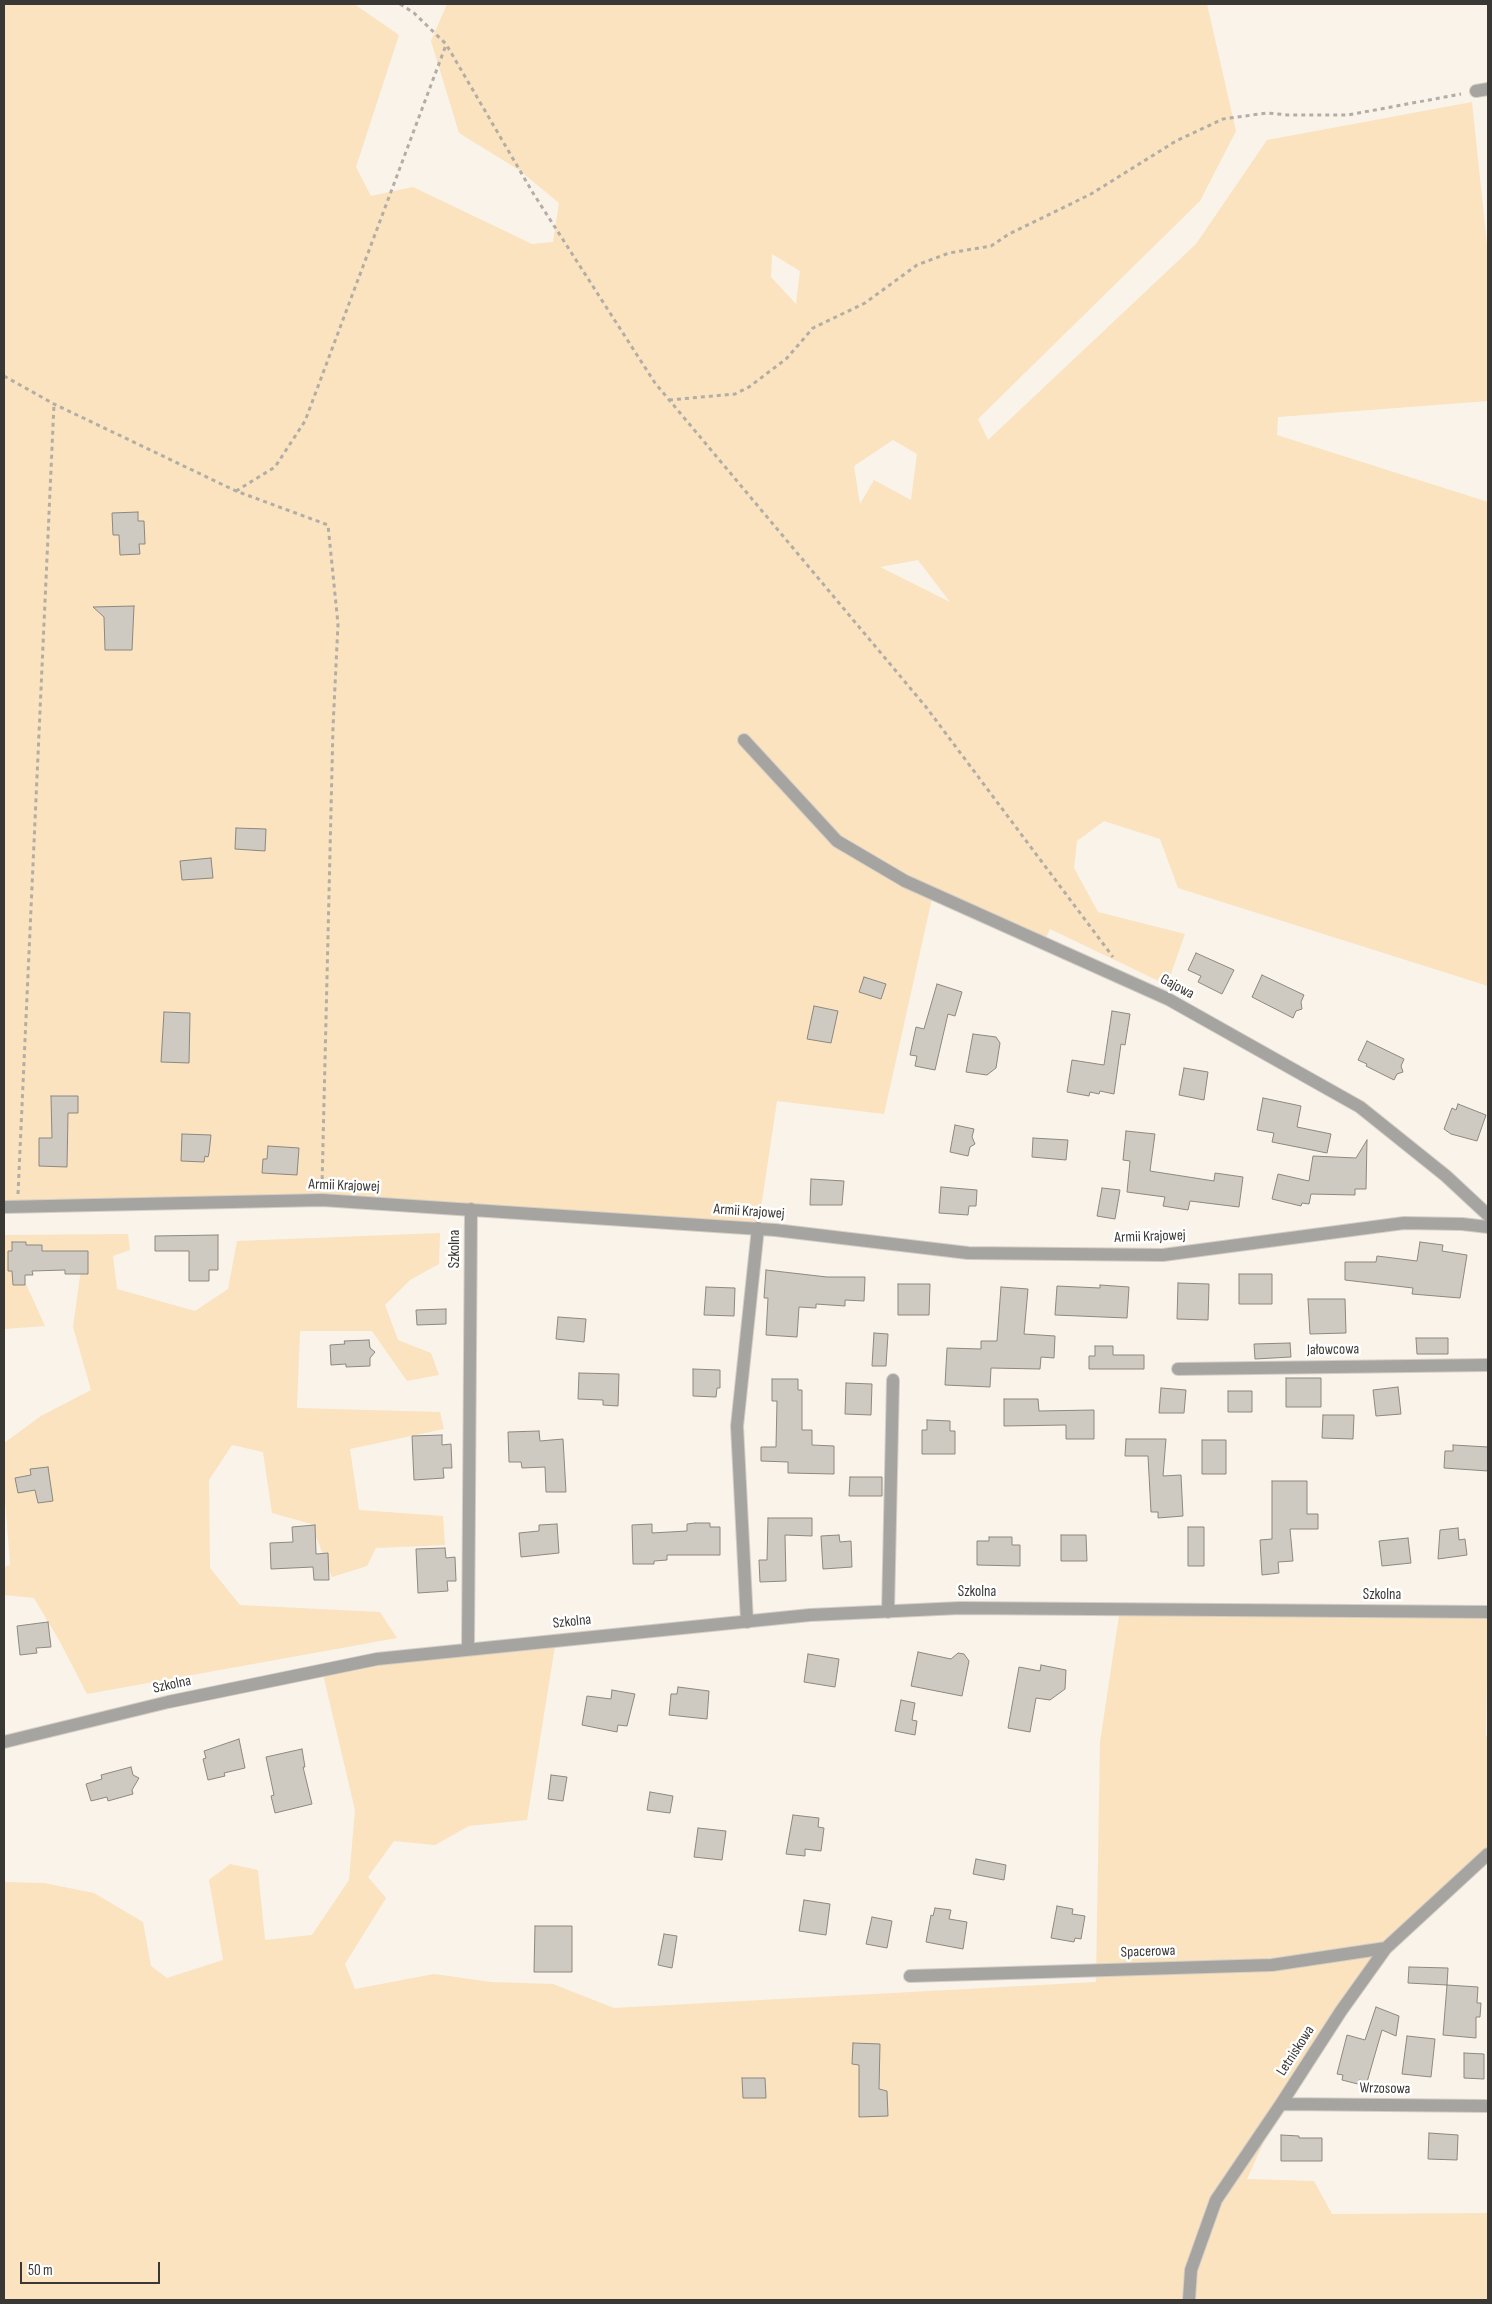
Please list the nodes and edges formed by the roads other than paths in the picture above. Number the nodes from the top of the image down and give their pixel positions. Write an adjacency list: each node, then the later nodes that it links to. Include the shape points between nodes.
1 (744, 740): 4 (street, Gajowa, via 837,841 905,881 1168,999 1360,1107 1446,1176)
2 (4, 1207): 3 (street, Armii Krajowej, via 322,1200)
3 (471, 1210): 6 (street, Armii Krajowej); 13 (street, Szkolna)
4 (1488, 1215)
5 (1488, 1227): 6 (street, Armii Krajowej, via 1404,1223 1163,1255 968,1253)
6 (758, 1228): 12 (street, via 737,1426)
7 (1488, 1365): 8 (street, Jałowcowa)
8 (1178, 1369)
9 (893, 1380): 10 (street)
10 (888, 1612): 11 (street, Szkolna, via 969,1608); 12 (street, Szkolna, via 810,1615)
11 (1488, 1612)
12 (747, 1622): 13 (street, Szkolna)
13 (468, 1649): 14 (street, Szkolna, via 377,1659 168,1702)
14 (4, 1742)
15 (1488, 1854): 16 (street, Letniskowa)
16 (1386, 1948): 17 (street, Spacerowa, via 1272,1965); 18 (street, Letniskowa)
17 (910, 1976)
18 (1281, 2104): 19 (street, Wrzosowa); 20 (street, Letniskowa, via 1216,2200 1191,2270)
19 (1488, 2106)
20 (1189, 2300)

